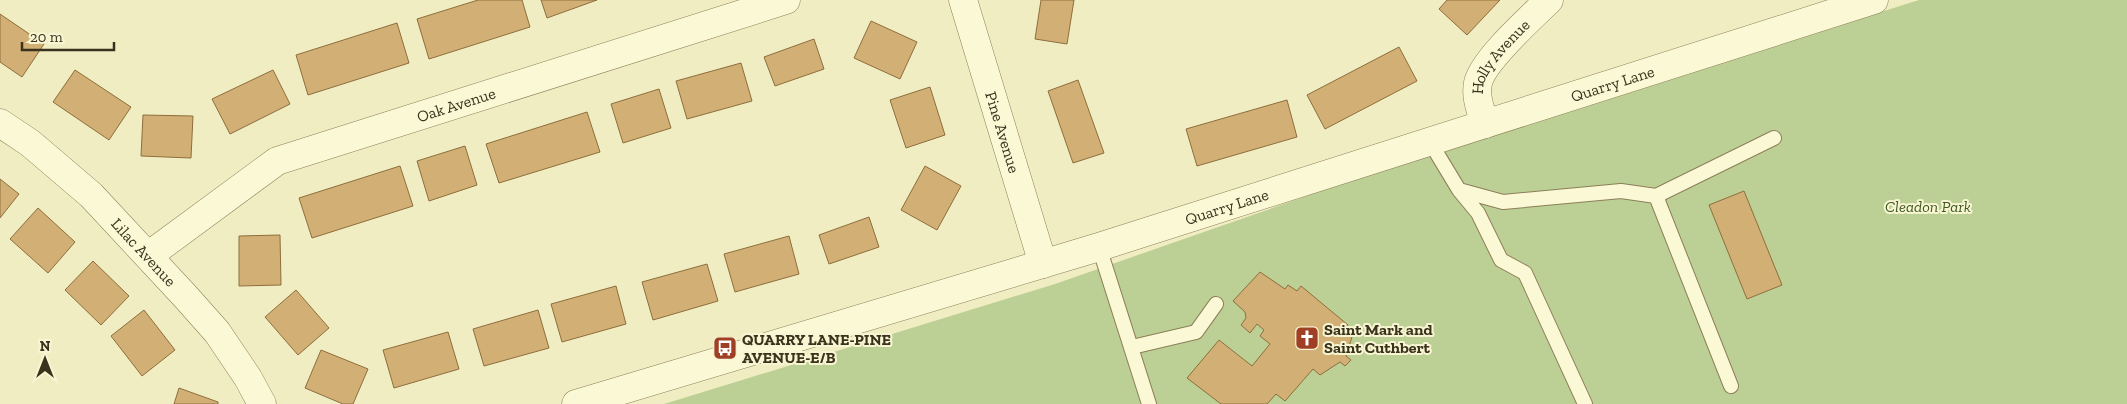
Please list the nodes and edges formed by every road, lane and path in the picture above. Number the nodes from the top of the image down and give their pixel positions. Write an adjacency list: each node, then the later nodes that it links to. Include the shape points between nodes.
1 (786, 0): 12 (street, Oak Avenue, via 277,161)
2 (962, 0): 13 (street, Pine Avenue)
3 (1549, 0): 6 (street, Holly Avenue, via 1501,49 1480,76 1477,96)
4 (1874, 0): 6 (street, Quarry Lane)
5 (0, 123): 12 (street, Lilac Avenue, via 30,143 90,195)
6 (1486, 124): 8 (street, Quarry Lane)
7 (1774, 138): 10 (lane)
8 (1430, 142): 9 (lane); 11 (street, Quarry Lane)
9 (1459, 190): 10 (lane, via 1503,202 1621,191); 20 (lane, via 1478,213 1500,260 1525,273)
10 (1656, 196): 16 (lane)
11 (1099, 247): 13 (street, Quarry Lane); 15 (lane)
12 (148, 256): 17 (street, Lilac Avenue, via 217,332)
13 (1043, 264): 18 (street, Quarry Lane)
14 (1216, 304): 15 (lane, via 1196,332)
15 (1132, 347): 19 (lane)
16 (1731, 386)
17 (262, 404)
18 (576, 404)
19 (1149, 404)
20 (1586, 404)

